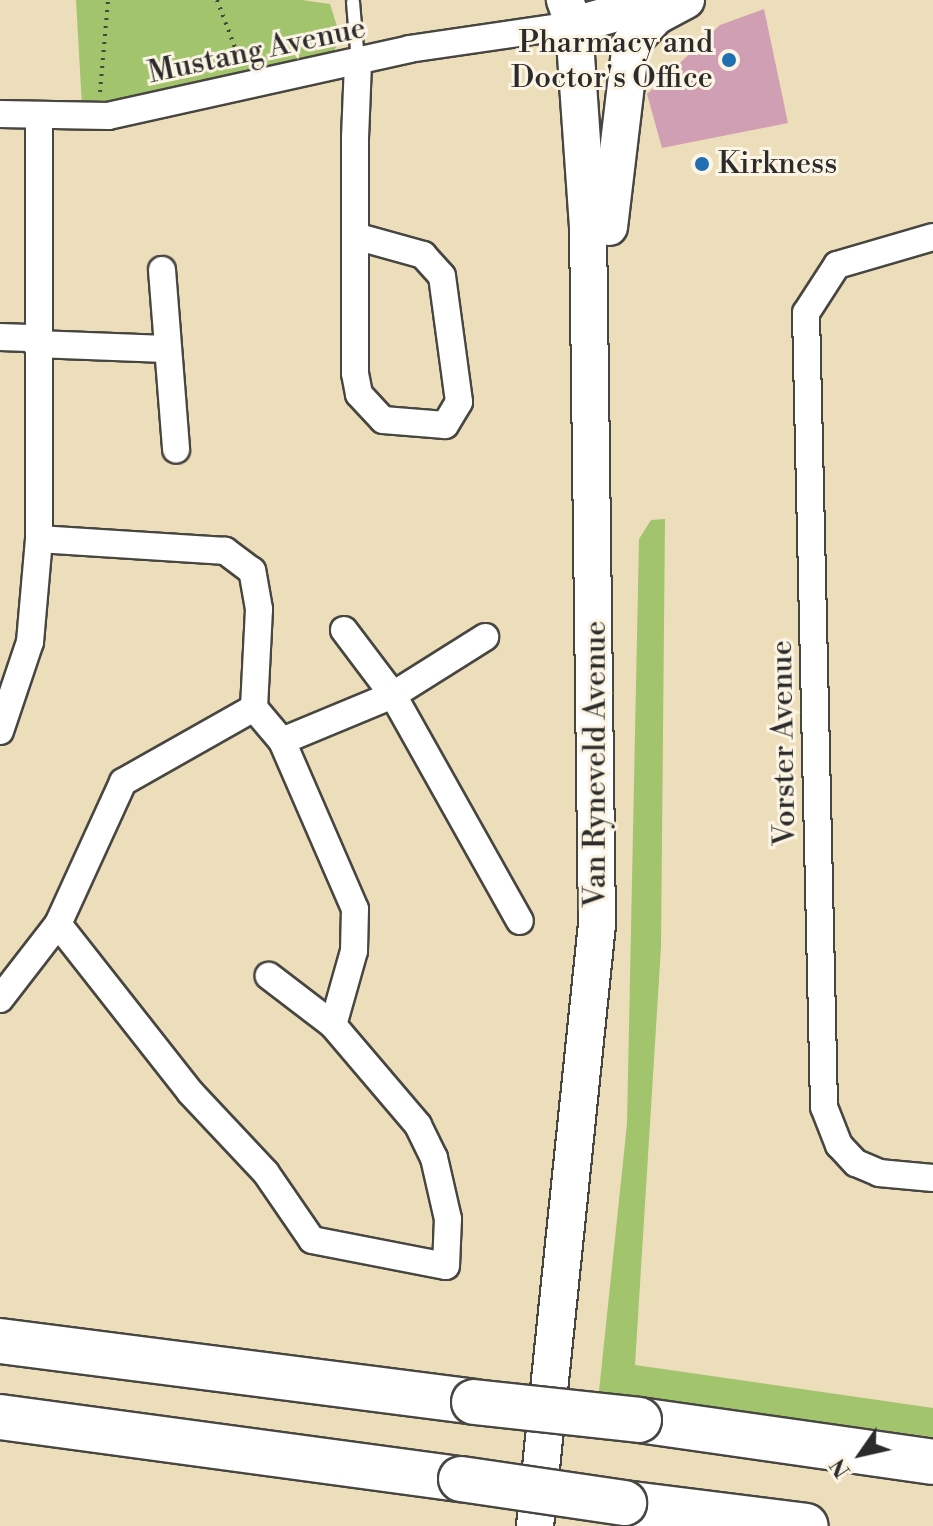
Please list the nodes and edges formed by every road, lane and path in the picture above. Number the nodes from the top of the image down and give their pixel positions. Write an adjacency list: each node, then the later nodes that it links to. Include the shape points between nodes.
1 (108, 0): 11 (path)
2 (217, 0): 8 (path)
3 (663, 0): 6 (main road)
4 (686, 0): 12 (main road, via 656,16 631,43)
5 (353, 2): 7 (lane)
6 (579, 12): 7 (street, Mustang Avenue); 12 (main road, Van Ryneveld Avenue); 36 (main road, Van Ryneveld Avenue, via 589,242 597,924)
7 (358, 63): 8 (street, Mustang Avenue); 13 (street)
8 (251, 89): 11 (street, Mustang Avenue)
9 (0, 114): 10 (street, Mustang Avenue)
10 (39, 117): 11 (street, Mustang Avenue); 17 (street)
11 (97, 117)
12 (609, 227): 37 (main road, Van Ryneveld Avenue, via 615,925)
13 (355, 236): 13 (street, via 355,373 364,406 396,423 445,425 459,402 442,276 423,255)
14 (933, 237): 32 (street, Vorster Avenue, via 857,255 827,274 806,313 824,1107 839,1145 856,1163 879,1173)
15 (162, 270): 18 (street)
16 (0, 337): 17 (street)
17 (36, 341): 18 (street); 20 (street)
18 (166, 349): 19 (street)
19 (176, 449)
20 (39, 539): 24 (street, via 203,547 242,560 257,585); 25 (street, via 30,642)
21 (344, 630): 23 (street)
22 (485, 637): 23 (street)
23 (393, 695): 26 (street); 27 (street)
24 (254, 708): 26 (street); 28 (street, via 123,782)
25 (0, 731)
26 (282, 741): 31 (street, via 355,909 354,951)
27 (520, 921)
28 (58, 924): 30 (street); 31 (street, via 190,1092 266,1173 312,1240 438,1270 451,1257 434,1158 418,1125)
29 (269, 976): 31 (street)
30 (0, 999)
31 (333, 1025)
32 (933, 1178)
33 (0, 1341): 35 (highway, bridge)
34 (0, 1417): 38 (highway, bridge)
35 (933, 1462)
36 (535, 1526)
37 (554, 1526)
38 (806, 1526)

